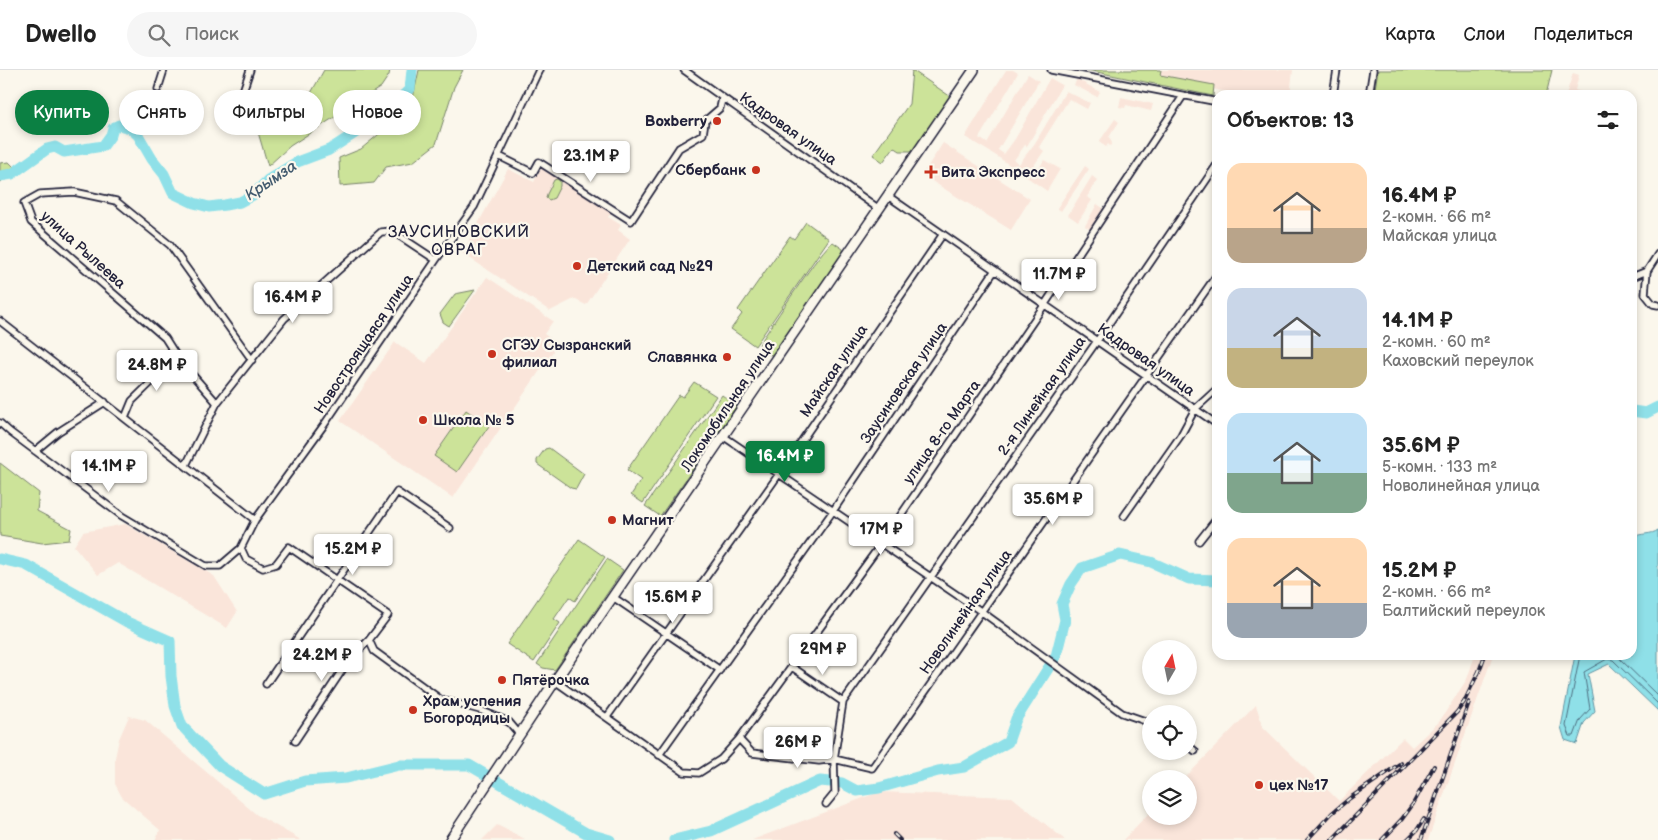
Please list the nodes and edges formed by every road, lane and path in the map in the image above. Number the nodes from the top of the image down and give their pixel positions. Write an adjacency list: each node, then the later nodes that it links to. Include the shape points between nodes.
1 (164, 70): 9 (street)
2 (250, 70): 10 (street)
3 (539, 70): 16 (street, Новостроящаяся улица)
4 (684, 70): 14 (street, Кадровая улица)
5 (974, 70): 18 (main road, Локомобильная улица)
6 (1050, 70): 13 (street)
7 (1337, 70): 11 (street)
8 (1374, 70): 12 (street)
9 (158, 89)
10 (243, 90)
11 (1334, 90)
12 (1370, 90)
13 (1183, 96): 15 (street); 27 (street, улица 8-го Марта)
14 (722, 99): 16 (street, via 720,108 704,121 703,134 680,148 632,221 539,162 534,173); 19 (street, Кадровая улица)
15 (1212, 101)
16 (499, 156): 22 (street, Новостроящаяся улица, via 474,207)
17 (1212, 172): 30 (street, 2-я Линейная улица)
18 (888, 196): 19 (main road, Локомобильная улица); 20 (street, Кадровая улица)
19 (879, 209): 41 (main road, Локомобильная улица)
20 (943, 234): 23 (street, Кадровая улица); 44 (street, Майская улица)
21 (1658, 254): 24 (street)
22 (436, 260): 32 (street, via 392,231 380,232 284,319); 47 (street, Новостроящаяся улица)
23 (995, 270): 27 (street, Кадровая улица); 45 (street, Заусиновская улица)
24 (1647, 271): 25 (street); 28 (street, via 1645,294 1652,304)
25 (1637, 275)
26 (1212, 280): 33 (street, Новолинейная улица)
27 (1045, 304): 30 (street, Кадровая улица); 51 (street, улица 8-го Марта)
28 (1658, 305)
29 (0, 321): 35 (street)
30 (1097, 341): 33 (street, Кадровая улица); 53 (street, 2-я Линейная улица)
31 (177, 358): 32 (street, улица Рылеева, via 165,338 31,222 24,204 40,194 74,192 116,201 170,245); 36 (street, улица Рылеева); 38 (street, via 132,401)
32 (252, 360): 36 (street)
33 (1145, 375): 37 (street, Кадровая улица); 56 (street, Новолинейная улица)
34 (1212, 394): 37 (street)
35 (105, 402): 38 (street); 42 (street)
36 (217, 403): 43 (street)
37 (1195, 410): 39 (street, Кадровая улица); 46 (street, via 1182,435)
38 (125, 418): 43 (street)
39 (1212, 421)
40 (0, 423): 42 (street)
41 (723, 436): 44 (street); 55 (main road, Локомобильная улица)
42 (35, 451): 52 (street, Новостроящаяся улица, via 122,516 206,566 220,566)
43 (186, 466): 47 (street)
44 (779, 474): 45 (street); 57 (street, Майская улица)
45 (833, 511): 51 (street); 60 (street, Заусиновская улица)
46 (1124, 516)
47 (255, 520): 52 (street, Новостроящаяся улица)
48 (1212, 525): 50 (street)
49 (450, 528): 54 (street, via 397,492)
50 (1199, 541)
51 (881, 544): 53 (street); 59 (street, улица 8-го Марта)
52 (241, 548): 54 (street, via 246,559 263,568 276,564 289,547)
53 (930, 577): 56 (street); 63 (street, 2-я Линейная улица)
54 (337, 580): 58 (street, via 388,615); 62 (street)
55 (613, 597): 57 (street); 61 (main road, Локомобильная улица)
56 (982, 612): 65 (street, via 1122,713); 70 (street, Новолинейная улица, via 872,768)
57 (667, 633): 60 (street); 64 (street, Майская улица)
58 (369, 640): 66 (street, via 374,651 440,700 480,710 509,722); 68 (street, via 349,660)
59 (792, 667): 63 (street); 67 (street, улица 8-го Марта)
60 (720, 670): 69 (street, Заусиновская улица)
61 (555, 681): 64 (street, улица 8-го Марта); 66 (main road, Локомобильная улица)
62 (266, 684)
63 (843, 702): 70 (street, 2-я Линейная улица)
64 (607, 717): 69 (street, улица 8-го Марта)
65 (1142, 720)
66 (520, 735): 72 (main road, Локомобильная улица)
67 (739, 739): 69 (street, улица 8-го Марта, via 721,759 698,773 684,772); 70 (street, via 752,752 819,761)
68 (295, 741)
69 (659, 755)
70 (834, 759): 71 (street, 2-я Линейная улица, via 835,793)
71 (826, 804)
72 (450, 840)

